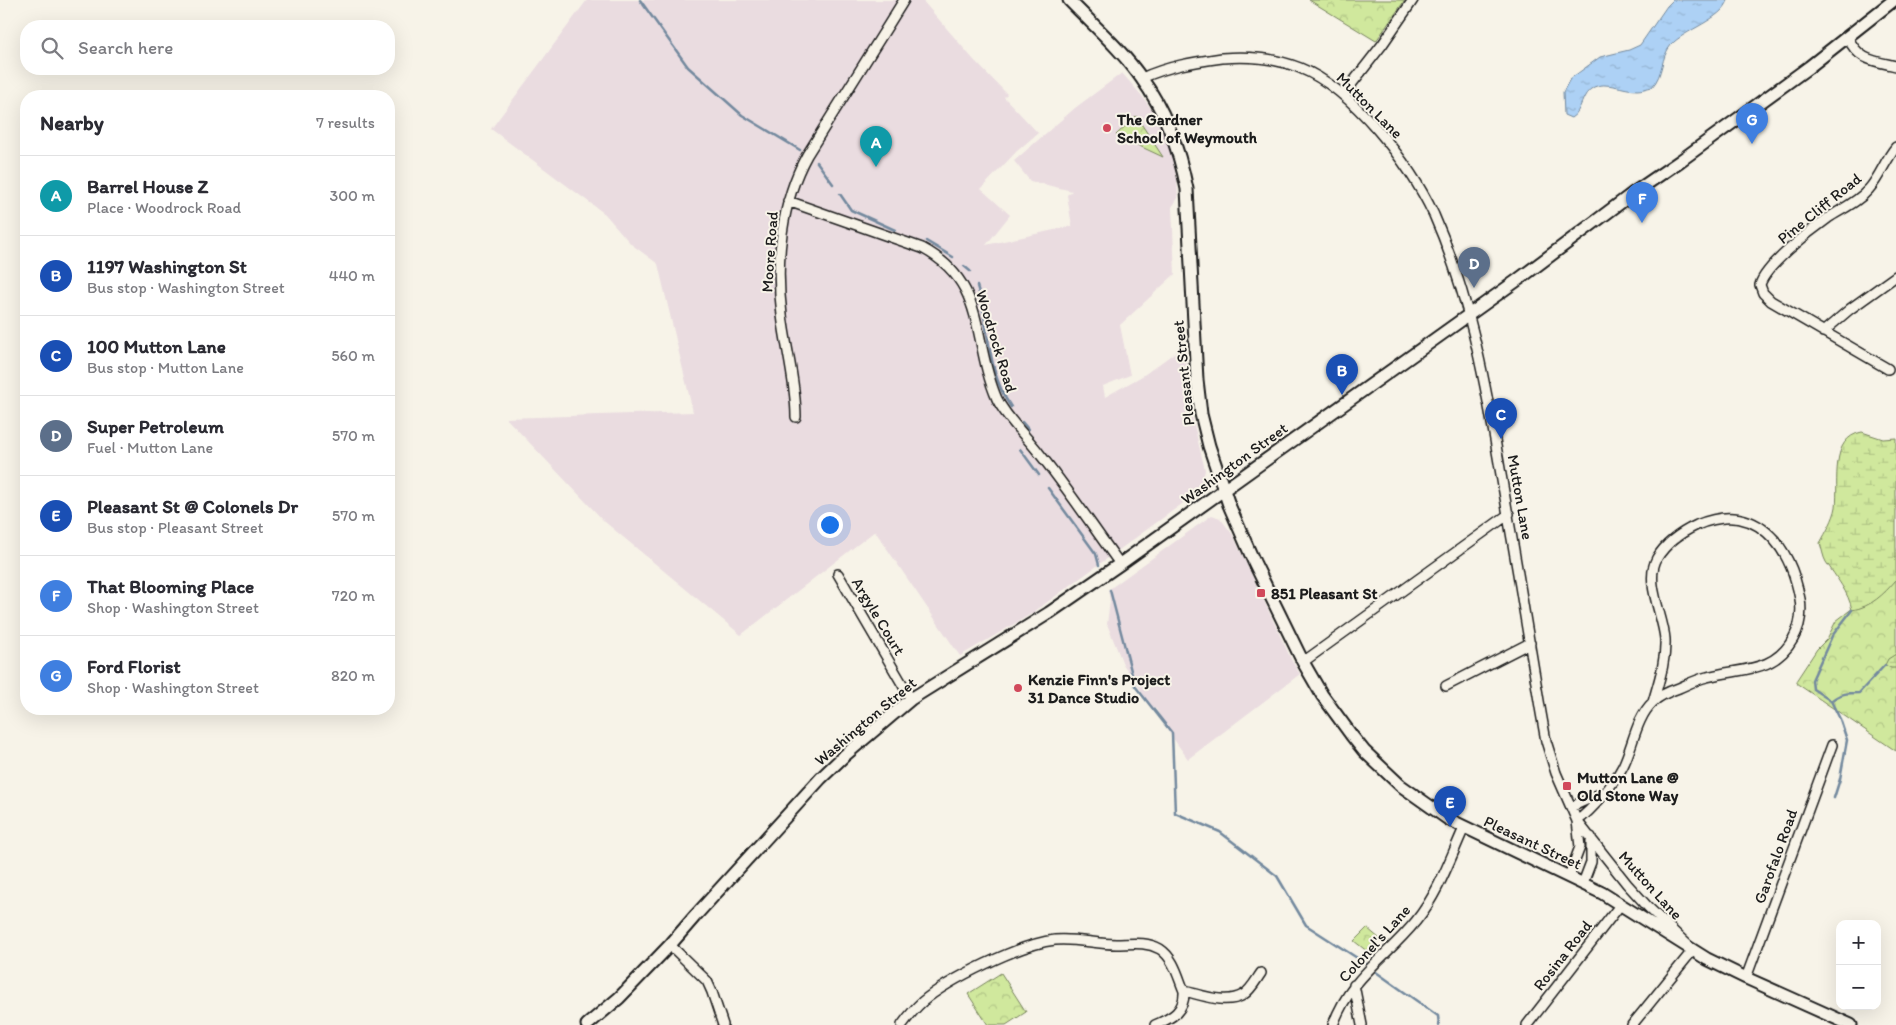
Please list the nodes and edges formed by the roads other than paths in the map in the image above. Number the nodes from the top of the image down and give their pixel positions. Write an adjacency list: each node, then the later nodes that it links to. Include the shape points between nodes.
1 (904, 0): 10 (street, Moore Road, via 807,155)
2 (1069, 0): 7 (main road, Pleasant Street)
3 (1413, 0): 8 (street)
4 (1894, 0): 5 (main road, Washington Street)
5 (1848, 37): 6 (street, via 1852,47 1864,58); 12 (main road, Washington Street)
6 (1896, 66)
7 (1142, 78): 8 (street, Mutton Lane, via 1174,66 1251,57 1300,67); 16 (main road, Pleasant Street, via 1170,129 1181,160 1188,208 1199,400 1207,441)
8 (1343, 95): 12 (street, Mutton Lane, via 1397,154 1421,192 1440,233)
9 (1896, 147): 13 (street, Pine Cliff Road, via 1870,189 1816,227 1783,256 1760,285 1771,301)
10 (788, 201): 15 (street, Moore Road, via 780,280); 18 (street, Woodrock Road, via 922,248 950,266 967,292 998,401)
11 (1896, 276): 13 (street)
12 (1468, 316): 16 (main road, Washington Street); 17 (street, Mutton Lane, via 1488,392)
13 (1823, 332): 14 (street)
14 (1888, 369)
15 (796, 417)
16 (1223, 490): 18 (main road, Washington Street); 21 (main road, Pleasant Street)
17 (1509, 514): 20 (street, Mutton Lane); 21 (street)
18 (1120, 564): 23 (main road, Washington Street, via 1049,613)
19 (838, 574): 23 (street, Argyle Court)
20 (1530, 643): 22 (street); 27 (street, Mutton Lane, via 1546,741)
21 (1302, 662): 29 (main road, Pleasant Street, via 1364,751 1416,798)
22 (1446, 686)
23 (911, 698): 34 (main road, Washington Street, via 822,778)
24 (1652, 702): 24 (street, via 1665,653 1663,625 1653,579 1657,558 1678,536 1709,520 1733,517 1764,528 1780,546 1797,587 1800,619 1788,648 1761,666 1706,677); 26 (street, via 1634,734 1623,766)
25 (1832, 745): 37 (street, Garofalo Road)
26 (1604, 791): 27 (street); 28 (street, via 1593,808)
27 (1571, 807): 28 (street, Mutton Lane)
28 (1577, 821): 30 (street, Mutton Lane); 31 (street, Mutton Lane, via 1580,847)
29 (1464, 828): 31 (main road, Pleasant Street); 38 (street, Colonel's Lane, via 1423,911)
30 (1590, 837): 32 (street, Mutton Lane, via 1591,862); 35 (street, Mutton Lane, via 1627,884)
31 (1569, 876): 32 (main road, Pleasant Street)
32 (1583, 883): 33 (main road, Pleasant Street)
33 (1621, 904): 35 (main road, Pleasant Street); 47 (street, Rosina Road)
34 (670, 945): 41 (main road, Washington Street, via 628,989); 42 (street, via 707,981)
35 (1693, 950): 37 (main road, Pleasant Street); 48 (street)
36 (1262, 973): 39 (street, via 1244,995 1231,999)
37 (1746, 978): 40 (main road, Pleasant Street)
38 (1354, 985): 45 (street, Colonel's Lane, via 1342,1002); 46 (street)
39 (1184, 991): 43 (street, via 1167,955 1150,945 1053,940 1026,947 968,974 924,1001); 44 (street, via 1181,1008 1175,1015)
40 (1845, 1024)
41 (587, 1025)
42 (723, 1025)
43 (902, 1025)
44 (1155, 1025)
45 (1333, 1025)
46 (1362, 1025)
47 (1527, 1025)
48 (1632, 1025)

